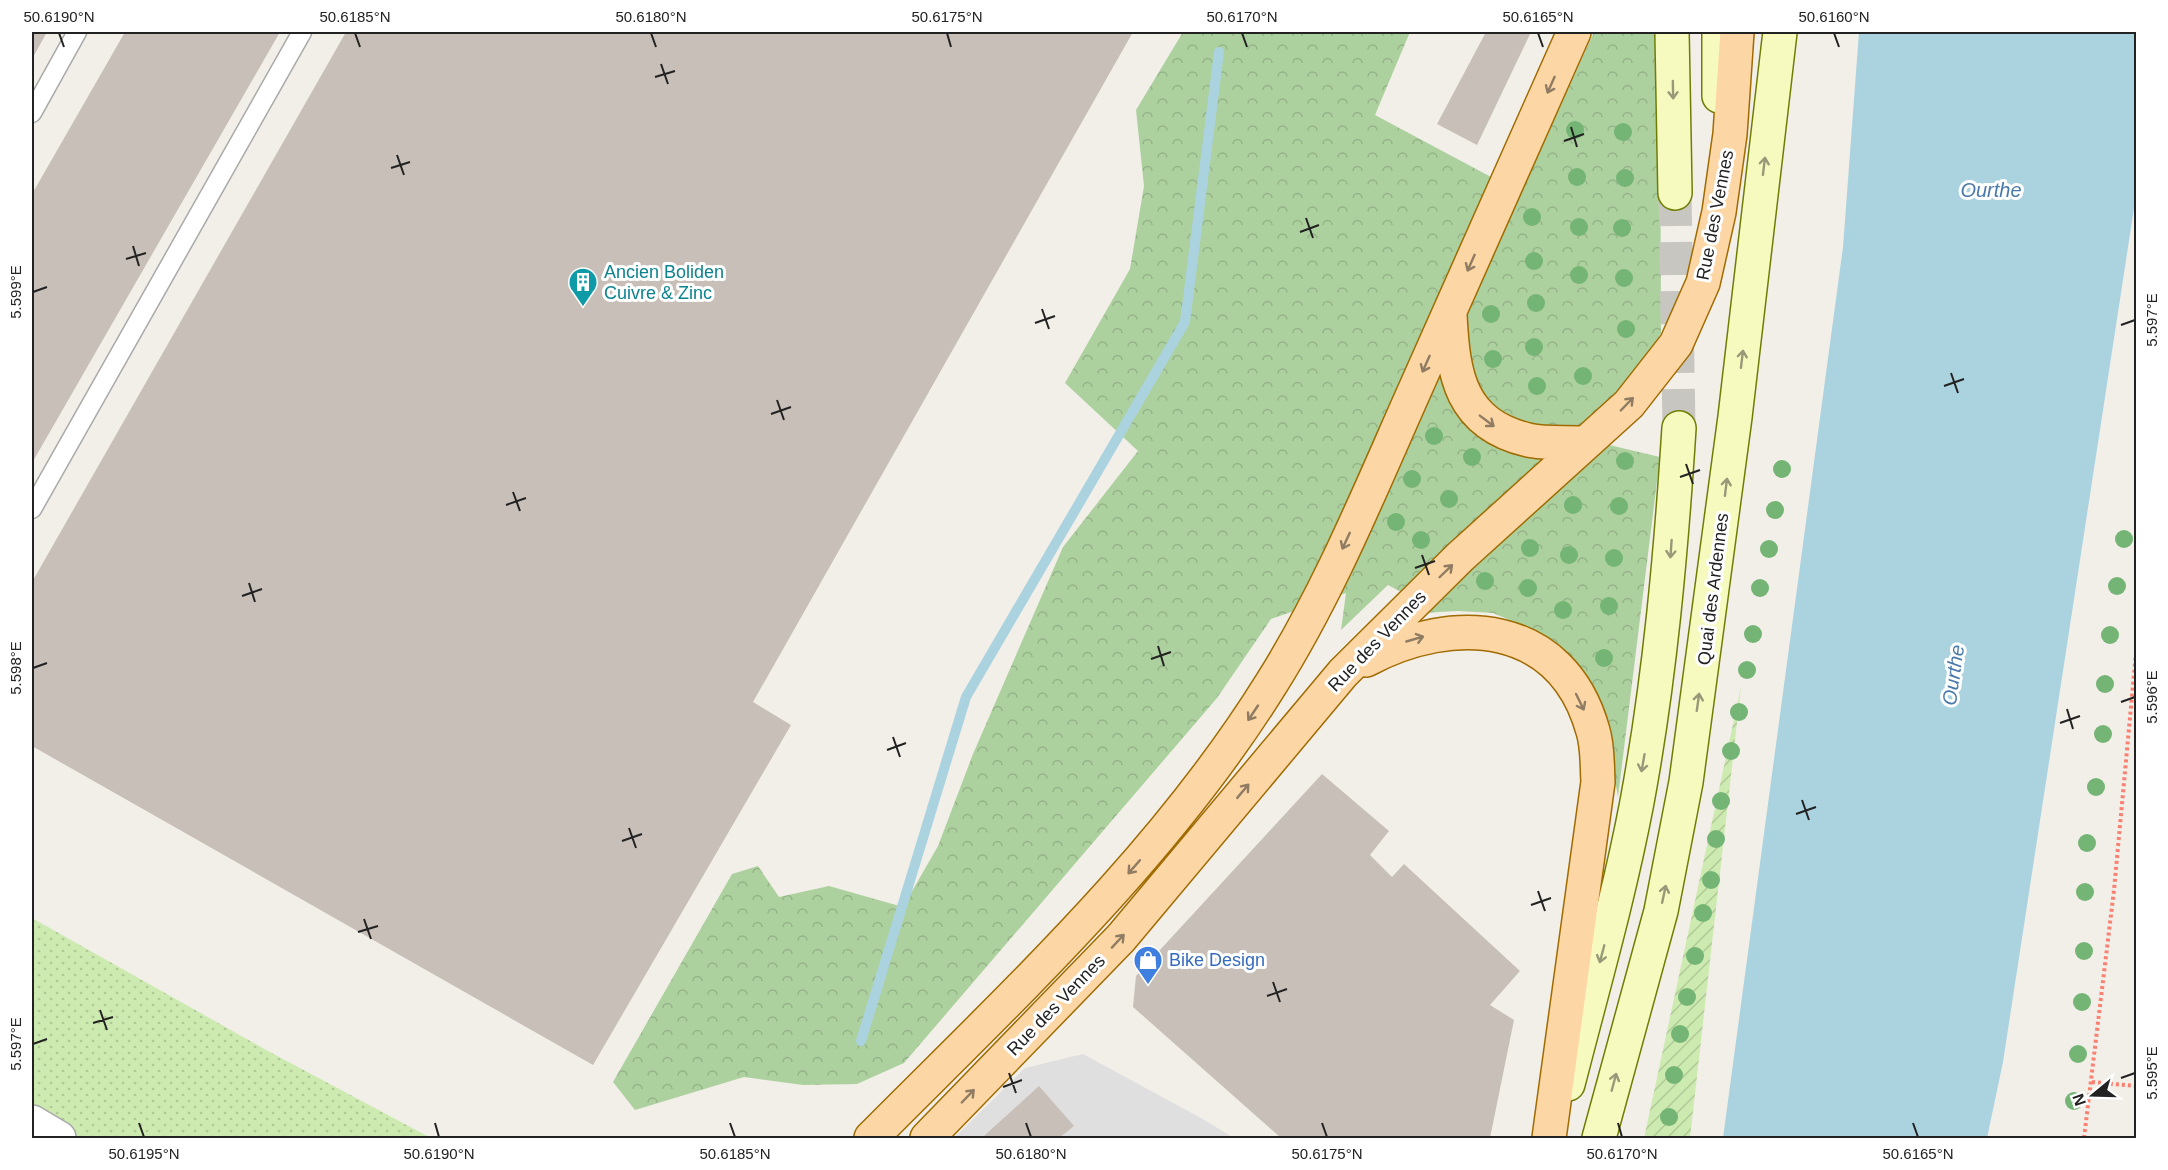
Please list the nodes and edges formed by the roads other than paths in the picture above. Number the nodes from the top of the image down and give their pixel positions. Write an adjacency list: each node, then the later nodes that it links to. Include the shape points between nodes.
1 (77, 32): 8 (lane)
2 (302, 32): 14 (lane)
3 (1574, 32): 11 (main road, Rue des Vennes, one-way to 11)
4 (1672, 32): 9 (main road, one-way to 9)
5 (1719, 32): 10 (main road)
6 (1737, 32): 10 (main road, Rue des Vennes, via 1730,134)
7 (1780, 32): 22 (main road, Quai des Ardennes, one-way to 7, via 1660,911 1686,782 1736,417)
8 (32, 113)
9 (1675, 193)
10 (1720, 203): 13 (main road, Rue des Vennes, one-way to 10, via 1629,404 1676,344 1703,283)
11 (1450, 310): 13 (main road, one-way to 13, via 1452,354 1460,386 1472,409 1491,425 1530,441); 18 (main road, Rue des Vennes, one-way to 18, via 1377,476 1295,642 1222,758 1073,934)
12 (1679, 428): 21 (main road, one-way to 21, via 1671,559 1639,790 1618,893)
13 (1583, 443): 15 (main road, Rue des Vennes, one-way to 13)
14 (32, 510)
15 (1343, 672): 19 (main road, Rue des Vennes, one-way to 15, via 1121,938); 20 (main road, one-way to 20, via 1414,638 1482,632 1516,640 1545,655 1562,670 1579,698 1593,732 1598,782)
16 (32, 1122): 17 (street)
17 (59, 1138)
18 (871, 1138)
19 (927, 1138)
20 (1549, 1138)
21 (1553, 1138)
22 (1599, 1138)

